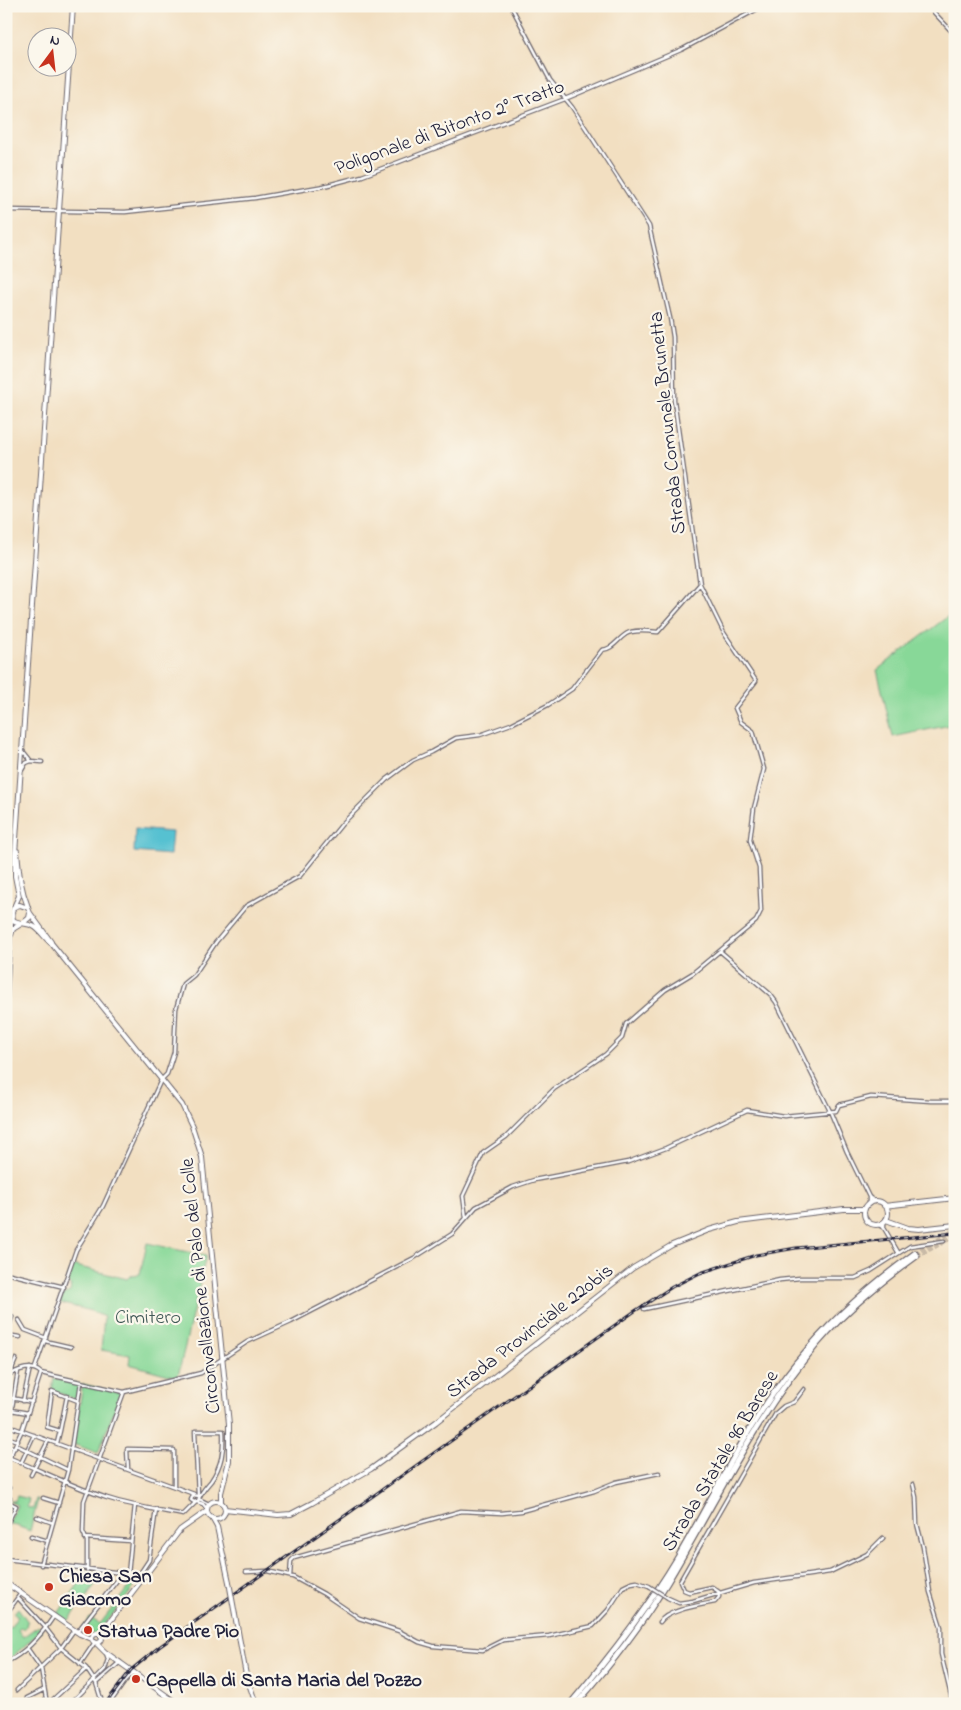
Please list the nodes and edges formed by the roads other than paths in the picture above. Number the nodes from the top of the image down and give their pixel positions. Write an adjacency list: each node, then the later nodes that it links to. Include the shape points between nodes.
1 (73, 6): 8 (main road)
2 (512, 6): 6 (street, Strada Comunale Brunetta, via 550,80)
3 (763, 6): 6 (street, Poligonale di Bitonto 2° Tratto, via 683,50)
4 (928, 6): 5 (street)
5 (955, 35)
6 (565, 99): 8 (street, Poligonale di Bitonto 2° Tratto, via 386,168 324,186 255,198 125,212); 9 (street, Strada Comunale Brunetta, via 649,226 673,337 674,400)
7 (6, 210): 8 (street, Poligonale di Bitonto 2° Tratto)
8 (59, 210): 10 (main road)
9 (700, 584): 21 (street, Strada Comunale Brunetta, via 724,633 756,681 735,708 741,722 753,731 764,773 754,808 750,840 759,868 761,911 756,920); 23 (street, via 658,632 627,633 608,650 602,650 572,689 548,705 511,724 456,738 412,760 386,780 342,824 300,876 246,906 216,942 194,976 183,984 176,1009 174,1052 167,1074)
10 (23, 752): 11 (street); 13 (main road)
11 (31, 761): 12 (street); 13 (street)
12 (42, 762)
13 (22, 770): 14 (main road)
14 (17, 844): 15 (main road, via 14,871 19,896); 16 (main road, via 18,871)
15 (14, 907): 16 (main road, via 23,905); 17 (main road)
16 (30, 912): 18 (main road, via 29,918); 19 (main road)
17 (12, 914): 18 (main road, via 13,920); 20 (main road)
18 (22, 923): 19 (main road, via 36,928); 20 (main road, via 13,929)
19 (52, 944): 23 (main road, Circonvallazione di Palo del Colle)
20 (10, 945): 22 (main road)
21 (720, 951): 25 (street, via 776,1002); 36 (street, Strada Comunale Brunetta, via 694,973 665,990 626,1024 622,1038 606,1054 554,1089 506,1137 483,1153 463,1196)
22 (6, 1000)
23 (161, 1080): 44 (street, via 103,1206 76,1250); 53 (main road, Circonvallazione di Palo del Colle, via 182,1105 202,1157)
24 (955, 1101): 25 (street, via 871,1097 839,1105 836,1111)
25 (830, 1111): 26 (street); 36 (street, via 784,1116 747,1110 628,1162 513,1187 476,1207)
26 (869, 1197): 28 (street); 29 (street)
27 (955, 1198): 31 (main road)
28 (875, 1202): 29 (main road); 30 (main road)
29 (869, 1204): 32 (main road)
30 (884, 1206): 31 (main road); 34 (main road)
31 (895, 1206): 34 (main road)
32 (865, 1209): 33 (main road, Strada Provinciale 220bis); 35 (main road)
33 (858, 1210): 35 (main road); 116 (main road, Strada Provinciale 220bis, via 738,1222 672,1245 633,1268 371,1469 291,1514)
34 (887, 1212): 37 (main road)
35 (864, 1214): 38 (main road, via 869,1223)
36 (466, 1218): 53 (street, via 452,1234 414,1258 247,1342)
37 (885, 1221): 38 (main road); 39 (main road, via 919,1229); 40 (street)
38 (878, 1225): 40 (street)
39 (955, 1225)
40 (884, 1228): 42 (street)
41 (944, 1241): 42 (street, via 915,1244)
42 (898, 1252): 45 (street, via 871,1271 854,1278 780,1280)
43 (6, 1273): 44 (street)
44 (64, 1287): 50 (street)
45 (644, 1309)
46 (12, 1317): 48 (street)
47 (19, 1320): 50 (street, via 25,1330)
48 (6, 1335): 49 (street)
49 (20, 1337)
50 (45, 1339): 51 (street); 55 (street)
51 (71, 1347)
52 (16, 1359): 58 (street)
53 (222, 1360): 63 (street, via 201,1372); 103 (main road, Circonvallazione di Palo del Colle, via 230,1444)
54 (30, 1367): 55 (street); 57 (street); 67 (street)
55 (35, 1368): 59 (street)
56 (6, 1370): 58 (street)
57 (18, 1371): 58 (street); 66 (street)
58 (12, 1372): 60 (street)
59 (41, 1373): 61 (street); 69 (street)
60 (6, 1376)
61 (82, 1382): 63 (street); 68 (street)
62 (804, 1389): 139 (street, via 794,1402 776,1413 680,1581 684,1590 690,1592 712,1587)
63 (124, 1392): 89 (street)
64 (67, 1396): 68 (street); 75 (street); 75 (street, via 52,1391 47,1427)
65 (6, 1397): 66 (street)
66 (13, 1399): 67 (street); 71 (street)
67 (23, 1400): 69 (street)
68 (78, 1401): 83 (street)
69 (32, 1402): 72 (street)
70 (6, 1409): 71 (street)
71 (11, 1410): 72 (street); 73 (street)
72 (28, 1413): 74 (street)
73 (7, 1425): 74 (street)
74 (22, 1430): 76 (street); 79 (street)
75 (60, 1432): 80 (street)
76 (34, 1435): 78 (street); 84 (street)
77 (9, 1438): 79 (street)
78 (49, 1440): 80 (street); 87 (street)
79 (18, 1441): 82 (street)
80 (58, 1443): 83 (street)
81 (6, 1445): 82 (street)
82 (15, 1447): 84 (street); 86 (street)
83 (71, 1448): 89 (street); 94 (street)
84 (27, 1450): 87 (street); 90 (street)
85 (6, 1453): 86 (street)
86 (12, 1453): 88 (street)
87 (40, 1457): 92 (street); 94 (street)
88 (10, 1458): 90 (street); 91 (street)
89 (98, 1458): 93 (street); 101 (street)
90 (21, 1463): 92 (street)
91 (7, 1464)
92 (34, 1469): 96 (street); 97 (street)
93 (128, 1469): 99 (street); 99 (street, via 127,1449 174,1450)
94 (68, 1470): 97 (street)
95 (659, 1473): 136 (street, via 616,1482 521,1511 460,1511 358,1539 294,1558)
96 (32, 1475)
97 (65, 1483): 101 (street); 111 (street)
98 (913, 1484): 174 (street, via 917,1524 941,1627 941,1654)
99 (174, 1486): 102 (street)
100 (9, 1488): 104 (street)
101 (87, 1490): 112 (street); 126 (street, via 84,1501)
102 (187, 1492): 106 (street); 107 (street)
103 (221, 1493): 109 (main road); 110 (main road, Circonvallazione di Palo del Colle)
104 (6, 1495)
105 (43, 1498): 111 (street)
106 (197, 1498): 106 (street, via 220,1463 224,1448 223,1431 195,1431); 107 (street); 107 (street); 113 (street); 114 (street)
107 (191, 1499): 113 (street)
108 (7, 1500): 121 (street, via 16,1506)
109 (215, 1500): 110 (main road); 114 (main road)
110 (220, 1502): 116 (main road)
111 (59, 1503): 122 (street)
112 (135, 1505): 115 (street); 129 (street)
113 (188, 1508): 115 (street, via 183,1515)
114 (208, 1508): 117 (main road); 119 (main road)
115 (156, 1509): 135 (street, via 149,1560 139,1575)
116 (225, 1511): 120 (main road)
117 (202, 1515): 119 (main road); 148 (main road, via 180,1530)
118 (37, 1517): 122 (street)
119 (211, 1517): 120 (main road); 124 (main road)
120 (218, 1518): 124 (main road)
121 (8, 1519): 123 (street)
122 (54, 1523): 128 (street)
123 (6, 1526)
124 (216, 1527): 171 (main road, bridge, via 246,1675)
125 (31, 1536): 128 (street)
126 (85, 1538): 129 (street); 132 (street)
127 (883, 1538): 139 (street, via 867,1554 830,1572 754,1583)
128 (48, 1541): 131 (street)
129 (131, 1541): 135 (street)
130 (6, 1559): 131 (street)
131 (41, 1564): 132 (street)
132 (87, 1570): 134 (street)
133 (246, 1572): 136 (street, via 266,1570)
134 (122, 1574): 135 (street); 147 (street)
135 (128, 1574)
136 (290, 1576): 139 (street, bridge, via 317,1589 359,1618 399,1631 419,1642 482,1650 503,1640 537,1638 593,1626 623,1587 632,1583 649,1586 679,1603)
137 (6, 1583): 138 (main road)
138 (11, 1586): 140 (main road); 141 (street)
139 (719, 1592): 145 (street, via 715,1602 671,1613)
140 (21, 1593): 142 (street); 144 (main road)
141 (6, 1595)
142 (18, 1598): 143 (street); 146 (street)
143 (6, 1614)
144 (54, 1616): 146 (street); 147 (main road)
145 (660, 1622)
146 (46, 1628): 150 (street); 151 (street)
147 (77, 1632): 149 (main road); 151 (street)
148 (100, 1637): 149 (main road); 149 (main road); 152 (main road)
149 (93, 1639): 152 (main road); 155 (street)
150 (27, 1648): 153 (street); 156 (street)
151 (61, 1648): 155 (street); 156 (street)
152 (105, 1652): 154 (main road); 159 (street, via 107,1664)
153 (6, 1662)
154 (120, 1662): 158 (main road); 160 (street)
155 (80, 1664): 157 (street)
156 (41, 1668): 161 (street); 162 (street)
157 (86, 1668): 159 (street); 167 (street)
158 (134, 1672): 169 (street); 170 (main road)
159 (94, 1680): 160 (street); 168 (street)
160 (96, 1683): 165 (street)
161 (17, 1690)
162 (43, 1690): 164 (street); 167 (street)
163 (6, 1691): 166 (street)
164 (27, 1698)
165 (102, 1702)
166 (12, 1704)
167 (48, 1704)
168 (70, 1704)
169 (109, 1704)
170 (178, 1704)
171 (256, 1704)
172 (570, 1704): 173 (highway, Strada Statale 96 Barese, via 603,1666 661,1585 751,1429 795,1364 830,1324 877,1280 916,1254 856,1304 799,1366 757,1427 666,1584 614,1659)
173 (576, 1704)
174 (953, 1704)

